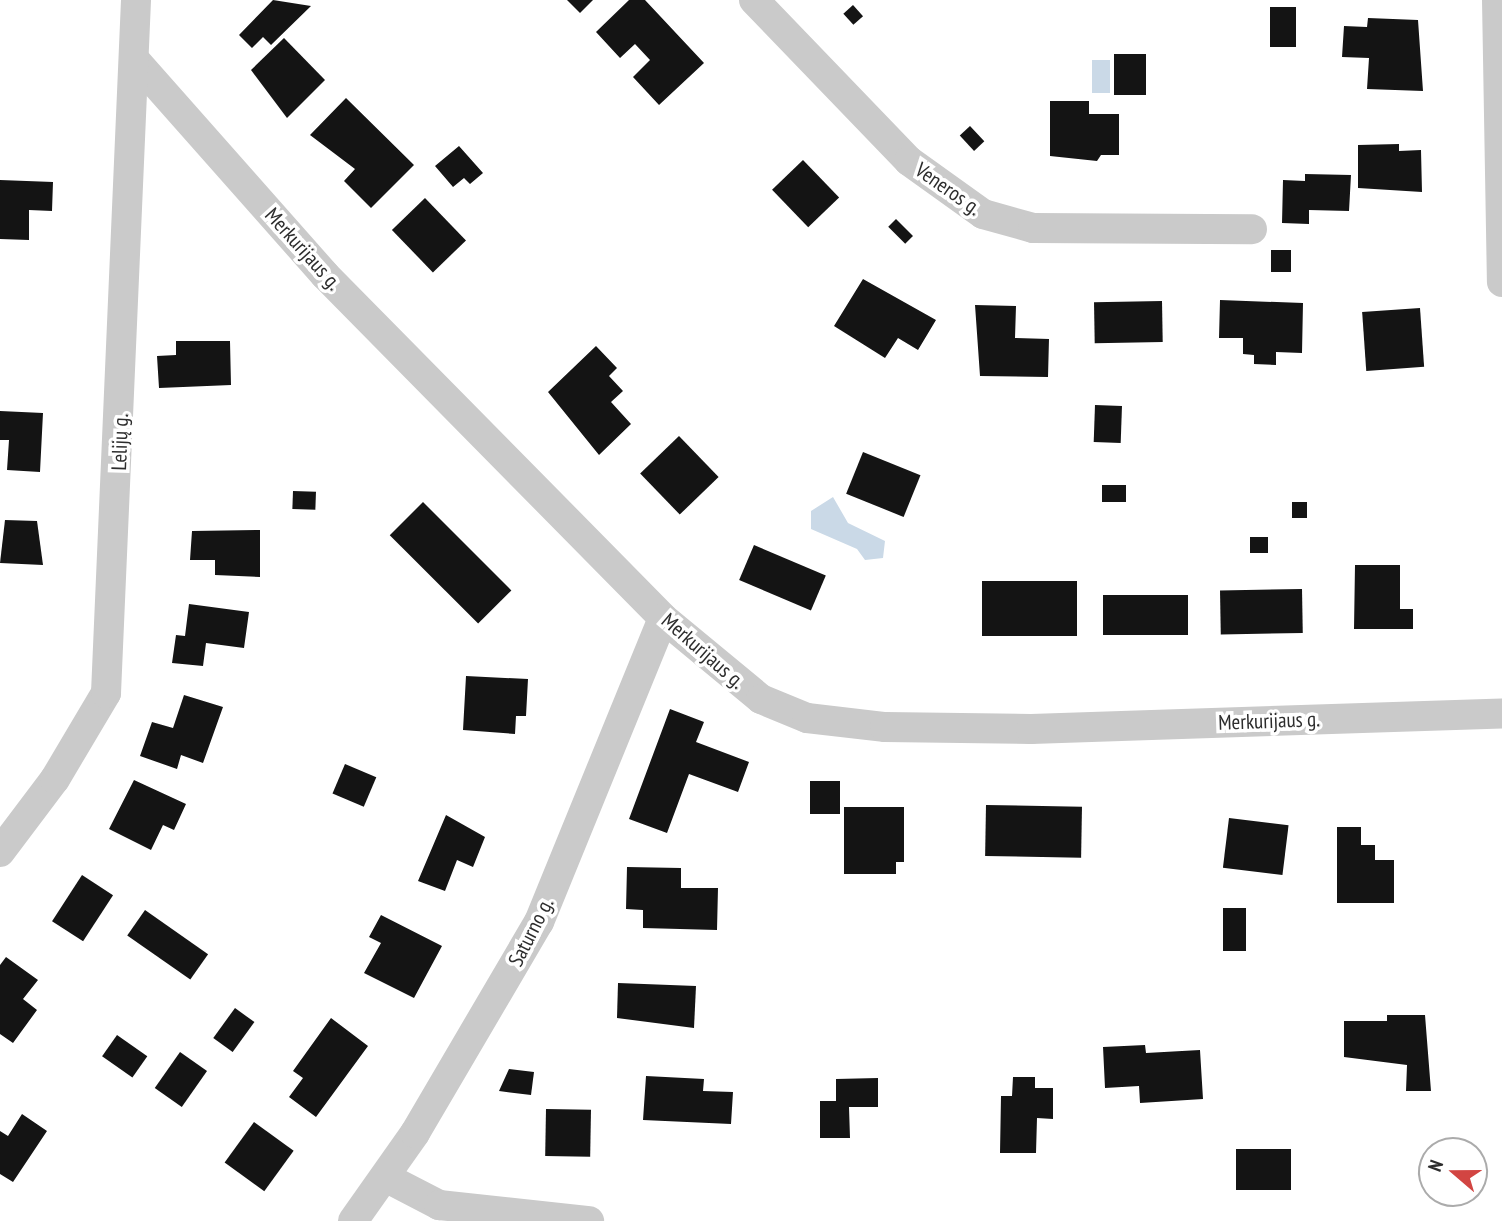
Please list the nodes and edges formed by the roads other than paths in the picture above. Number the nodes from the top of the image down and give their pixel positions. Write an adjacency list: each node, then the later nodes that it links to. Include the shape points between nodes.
1 (136, 0): 4 (street, Lelijų g.)
2 (754, 0): 5 (street, Veneros g., via 909,161 983,214 1033,229)
3 (1497, 0): 6 (street)
4 (134, 59): 7 (street, Merkurijaus g., via 325,275); 9 (street, Lelijų g., via 106,694 55,779)
5 (1252, 229)
6 (1502, 282)
7 (663, 618): 8 (street, Merkurijaus g., via 761,699 834,722 1031,729); 10 (street, Saturno g., via 539,922)
8 (1502, 713)
9 (0, 852)
10 (387, 1178): 11 (street, Saturno g.); 12 (street, via 439,1205)
11 (353, 1221)
12 (589, 1221)

